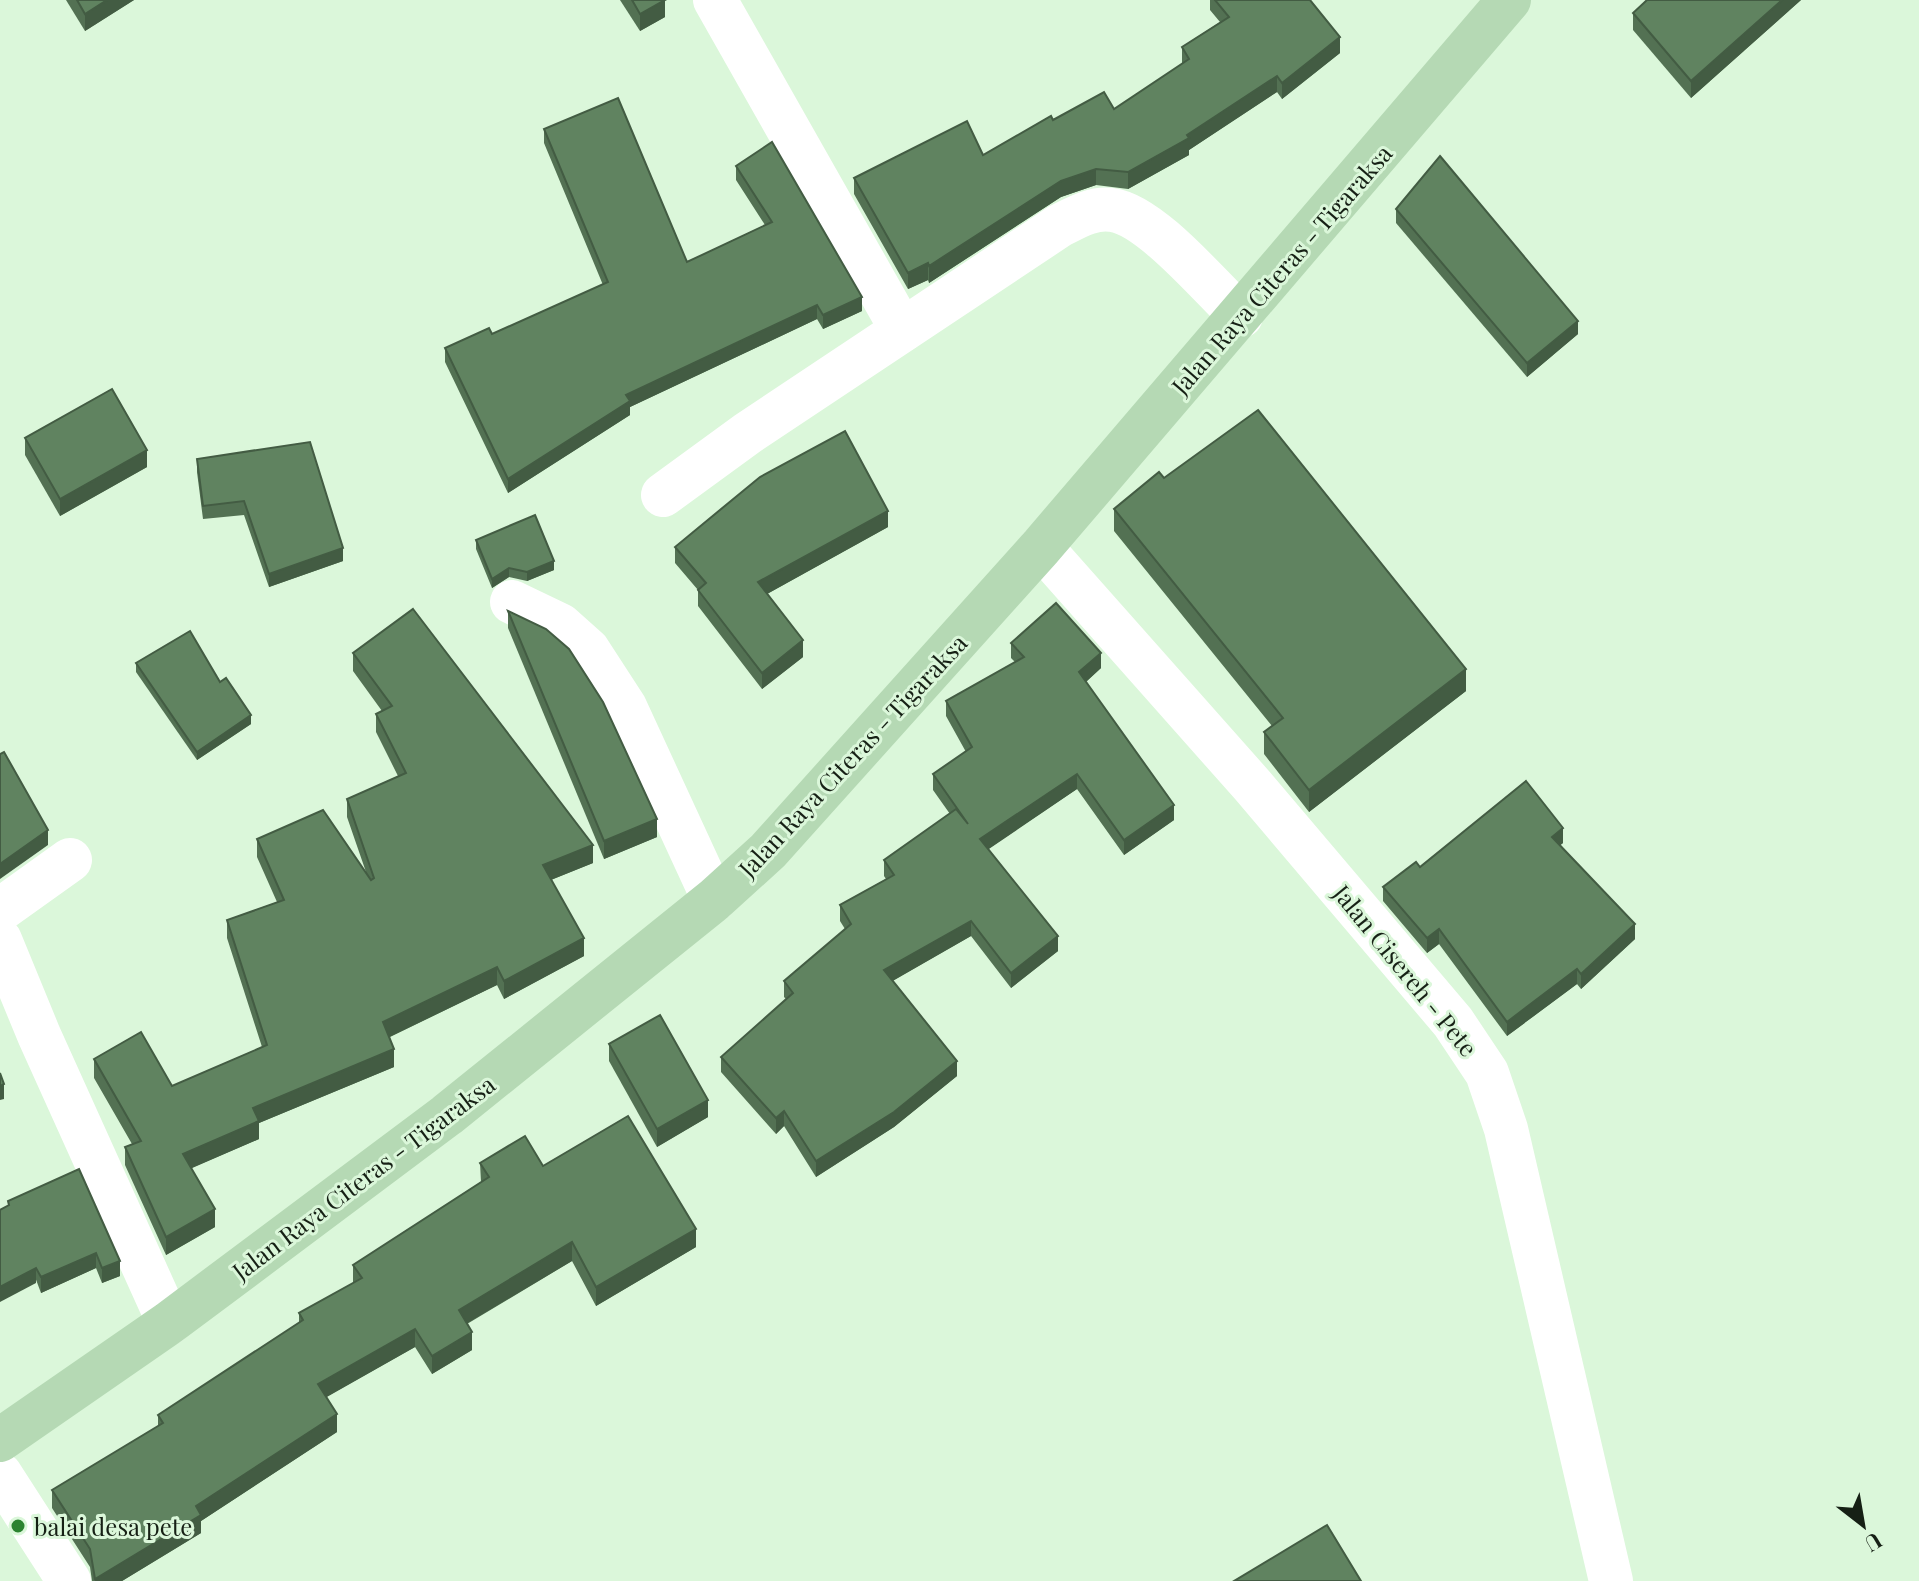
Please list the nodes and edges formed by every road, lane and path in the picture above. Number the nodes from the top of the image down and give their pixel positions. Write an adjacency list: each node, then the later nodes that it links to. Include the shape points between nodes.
1 (715, 0): 4 (street)
2 (1509, 0): 3 (main road, Jalan Raya Citeras - Tigaraksa)
3 (1241, 316): 4 (street, via 1142,220 1111,209 1059,226); 6 (main road, Jalan Raya Citeras - Tigaraksa)
4 (902, 330): 5 (street)
5 (663, 495)
6 (1041, 547): 9 (main road, Jalan Raya Citeras - Tigaraksa, via 837,778); 16 (street, Jalan Cisereh - Pete, via 1453,1022 1487,1073 1506,1129)
7 (512, 602): 9 (street, via 560,625 588,650 625,707)
8 (70, 860): 10 (street)
9 (714, 900): 12 (main road, Jalan Raya Citeras - Tigaraksa, via 447,1115)
10 (0, 910)
11 (0, 940): 12 (street)
12 (169, 1323): 13 (main road, Jalan Raya Citeras - Tigaraksa)
13 (0, 1440)
14 (0, 1474): 15 (street)
15 (69, 1581)
16 (1611, 1581)

